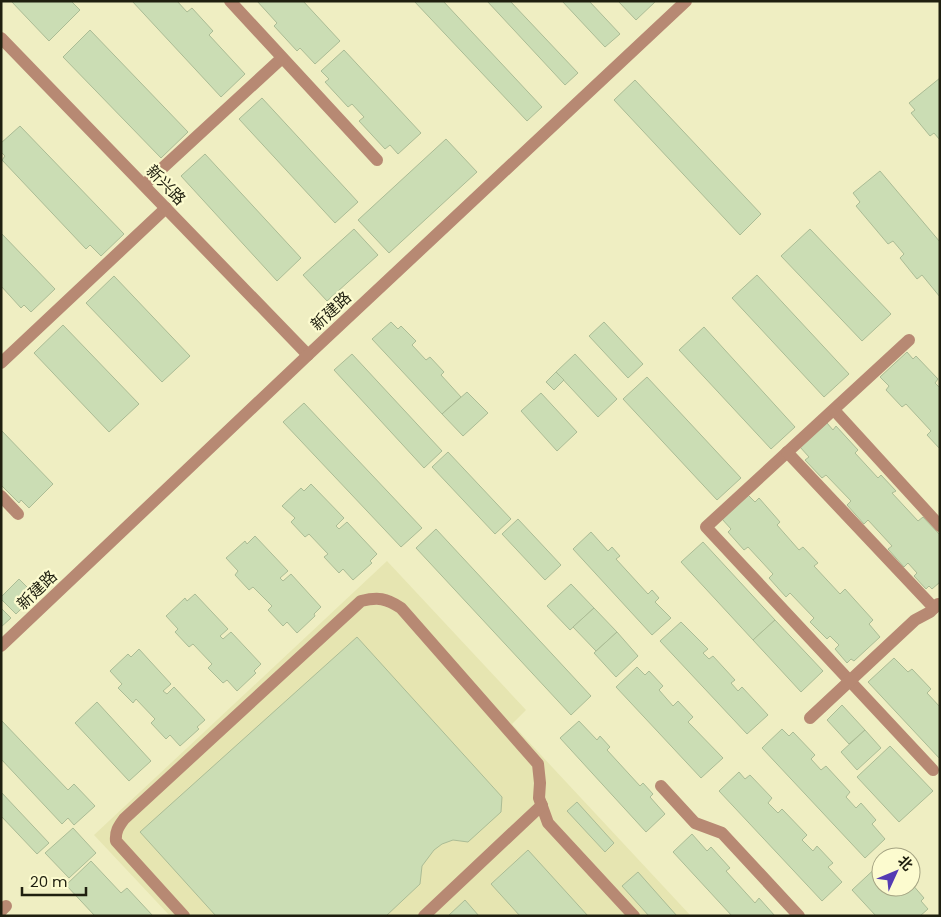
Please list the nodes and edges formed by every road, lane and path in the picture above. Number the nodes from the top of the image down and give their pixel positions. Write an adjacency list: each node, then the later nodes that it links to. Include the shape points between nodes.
1 (230, 1): 4 (street)
2 (686, 1): 9 (street, 新建路)
3 (1, 38): 6 (street, 新兴路)
4 (282, 58): 5 (street); 6 (street)
5 (377, 160)
6 (144, 186): 7 (street, 新兴路)
7 (166, 208): 9 (street, 新兴路); 10 (street)
8 (909, 340): 11 (street)
9 (308, 355): 17 (street, 新建路)
10 (1, 363)
11 (834, 410): 12 (street); 15 (street)
12 (787, 452): 16 (street); 18 (street, via 706,527)
13 (1, 496): 14 (street)
14 (18, 514)
15 (940, 526)
16 (937, 606): 18 (street, via 915,620)
17 (1, 646)
18 (850, 681): 19 (street); 20 (street)
19 (810, 718)
20 (933, 770)
21 (661, 786): 26 (street, via 695,823 722,833)
22 (542, 805): 23 (street, via 538,764 400,608 391,601 374,598 361,601 124,819 117,829 116,841); 24 (street); 25 (street, via 548,823)
23 (184, 916)
24 (424, 916)
25 (634, 916)
26 (799, 916)

